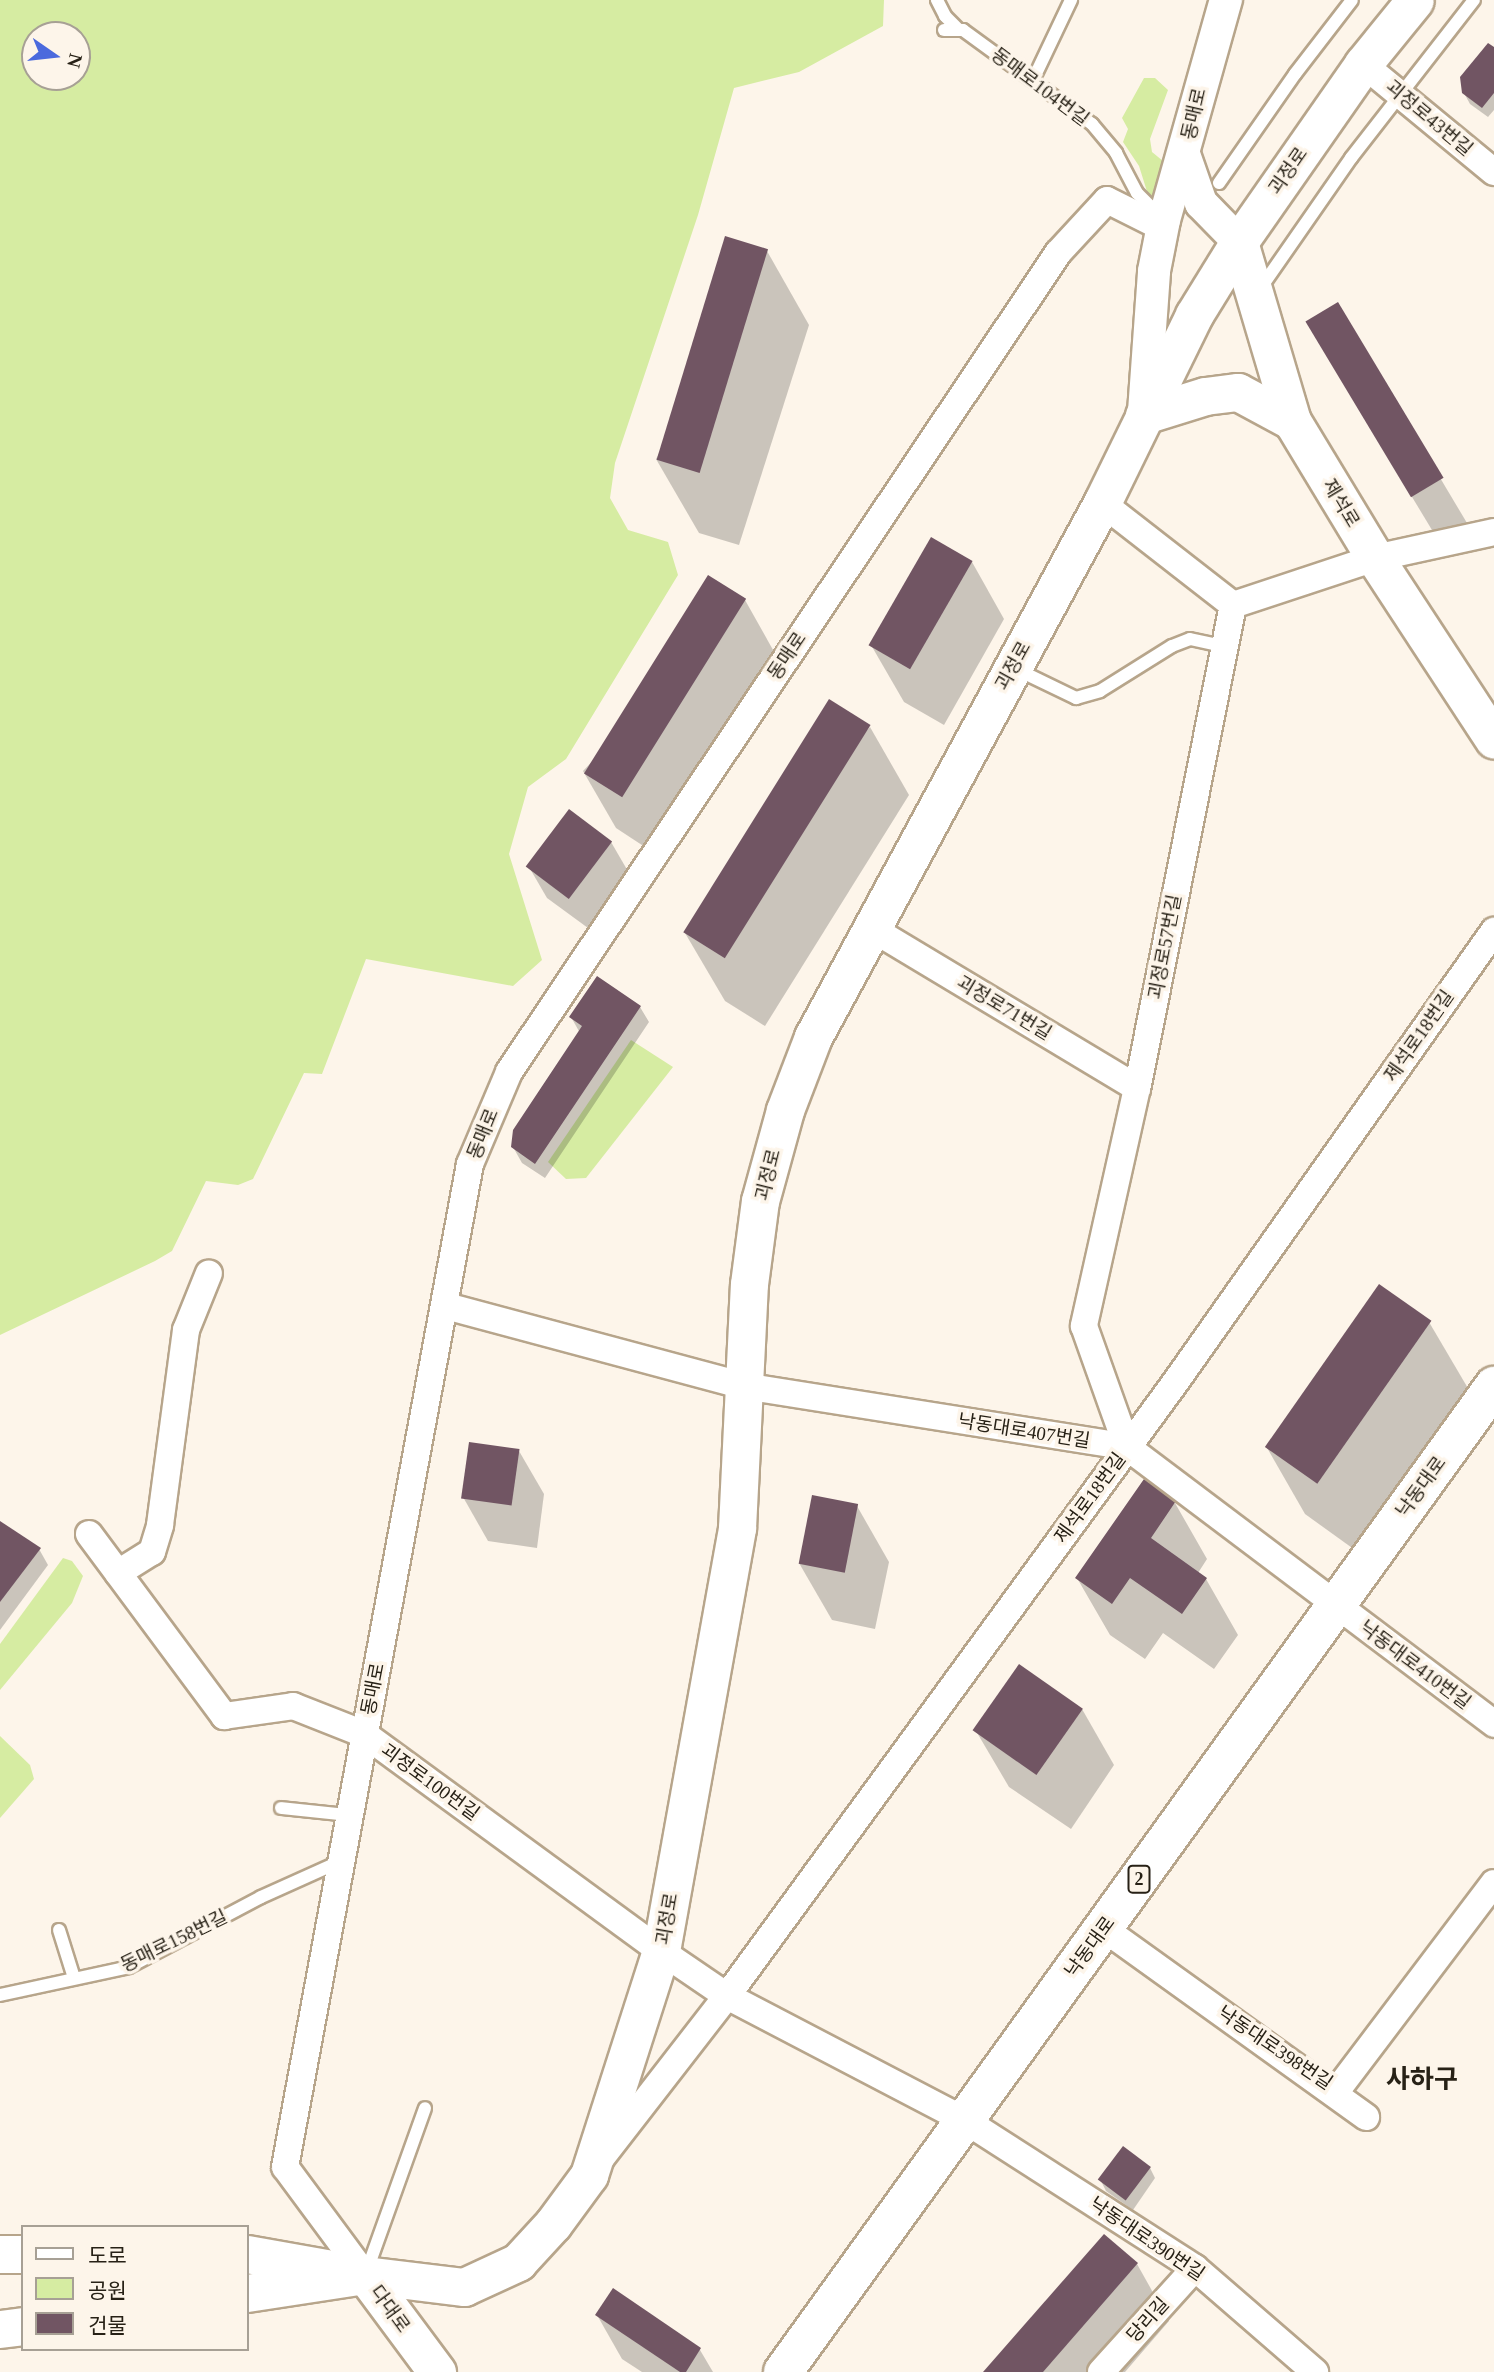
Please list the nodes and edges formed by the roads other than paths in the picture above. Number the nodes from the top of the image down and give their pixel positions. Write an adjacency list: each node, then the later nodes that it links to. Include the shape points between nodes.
1 (937, 0): 7 (lane, 동매로104번길)
2 (1071, 0): 10 (lane)
3 (1226, 0): 12 (street, 동매로)
4 (1352, 0): 14 (lane)
5 (1415, 0): 9 (main road, 괴정로)
6 (1474, 0): 11 (lane)
7 (958, 29): 8 (lane); 10 (lane, 동매로104번길)
8 (944, 30)
9 (1363, 64): 11 (street, 괴정로43번길); 16 (main road, 괴정로)
10 (1033, 80): 15 (lane, 동매로104번길, via 1092,124)
11 (1401, 96): 13 (street, 괴정로43번길); 17 (lane, via 1351,158)
12 (1185, 157): 15 (street, 동매로); 16 (street, via 1201,203)
13 (1494, 172)
14 (1219, 183)
15 (1163, 224): 18 (street, 동매로, via 1154,271); 31 (street, 동매로, via 1107,200 1058,253 509,1072 470,1164)
16 (1239, 242): 17 (main road, 제석로); 18 (main road, 괴정로, via 1194,315)
17 (1254, 298): 19 (main road, 제석로)
18 (1144, 415): 19 (main road, via 1205,396 1238,392); 20 (main road, 괴정로)
19 (1292, 421): 22 (main road, 제석로)
20 (1102, 503): 23 (street); 25 (main road, 괴정로)
21 (1494, 532): 22 (street)
22 (1375, 558): 23 (street); 26 (main road, 제석로)
23 (1233, 606): 24 (street, 괴정로57번길)
24 (1224, 646): 25 (lane, via 1190,639 1101,691 1076,698); 29 (street, 괴정로57번길)
25 (1012, 668): 27 (main road, 괴정로)
26 (1494, 740)
27 (871, 928): 29 (street, 괴정로71번길); 32 (main road, 괴정로, via 813,1037 785,1110 760,1201 749,1284)
28 (1494, 931): 34 (street, 제석로18번길)
29 (1137, 1088): 34 (street, 괴정로57번길, via 1084,1326)
30 (209, 1273): 36 (street, via 186,1330 160,1525 152,1552)
31 (446, 1306): 32 (street); 39 (street, 동매로)
32 (744, 1386): 34 (street, 낙동대로407번길); 46 (main road, 괴정로, via 737,1528)
33 (1494, 1386): 37 (main road, 낙동대로 / 2)
34 (1127, 1447): 37 (street, 낙동대로407번길); 49 (street, 제석로18번길)
35 (89, 1534): 36 (street, 괴정로100번길)
36 (118, 1573): 39 (street, 괴정로100번길, via 224,1716 293,1706)
37 (1336, 1605): 38 (street, 낙동대로410번길); 44 (main road, 낙동대로 / 2)
38 (1494, 1724)
39 (364, 1734): 41 (street, 동매로); 46 (street, 괴정로100번길)
40 (281, 1808): 41 (lane)
41 (348, 1815): 42 (street, 동매로)
42 (341, 1861): 47 (lane, 동매로158번길, via 261,1897 130,1967); 59 (street, 동매로, via 285,2167)
43 (1494, 1883): 50 (street, 낙동대로398번길)
44 (1103, 1928): 50 (street, 낙동대로398번길); 53 (main road, 낙동대로 / 2)
45 (59, 1930): 47 (lane)
46 (661, 1951): 49 (street); 54 (main road, 괴정로)
47 (74, 1978): 48 (lane, 동매로158번길)
48 (0, 1995)
49 (727, 1996): 53 (street, 낙동대로390번길); 54 (street, 제석로18번길)
50 (1335, 2093): 52 (street)
51 (425, 2108): 59 (lane)
52 (1366, 2117)
53 (966, 2121): 58 (street, 낙동대로390번길); 64 (main road, 낙동대로 / 2)
54 (589, 2175): 59 (main road, 괴정로, via 554,2224 518,2262 464,2287)
55 (21, 2253): 56 (main road)
56 (0, 2254)
57 (248, 2254): 59 (main road, 다대로)
58 (1195, 2268): 65 (street, 당리길); 66 (street, 낙동대로390번길)
59 (365, 2276): 60 (main road, 괴정로); 63 (main road, 다대로)
60 (248, 2293)
61 (21, 2326): 62 (main road)
62 (0, 2329)
63 (432, 2370)
64 (783, 2372)
65 (1101, 2372)
66 (1315, 2372)

